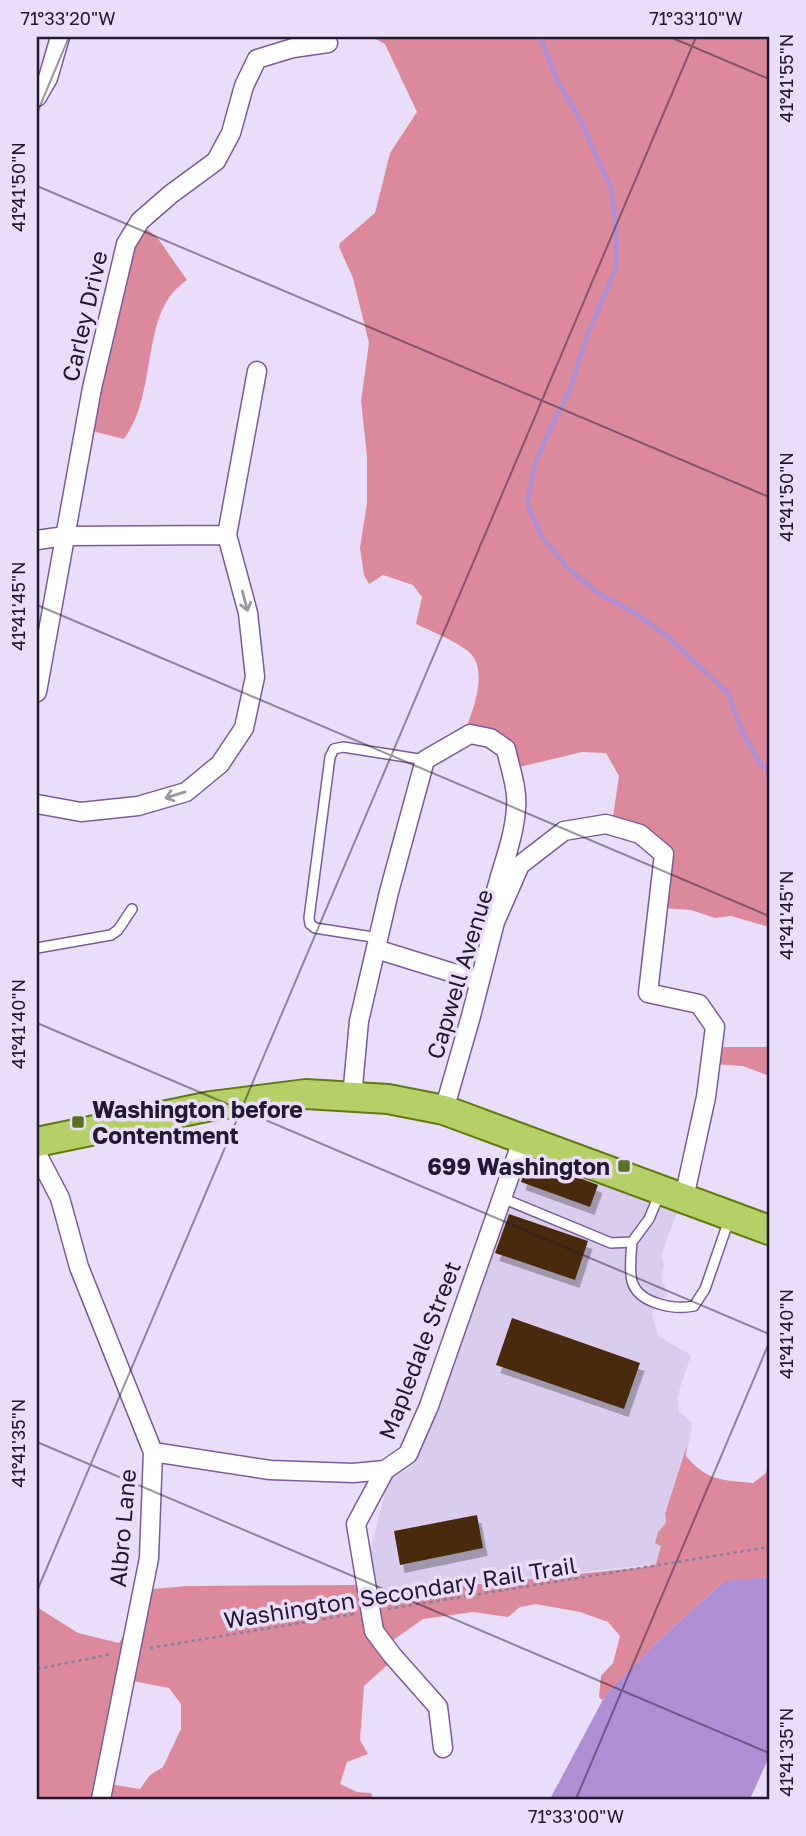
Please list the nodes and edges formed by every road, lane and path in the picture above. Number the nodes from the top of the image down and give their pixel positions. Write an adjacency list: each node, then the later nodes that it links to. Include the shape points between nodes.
1 (60, 37): 3 (street)
2 (328, 43): 6 (street, Carley Drive, via 257,59 216,161 140,221 126,243 92,388)
3 (37, 97)
4 (257, 372): 5 (street)
5 (228, 535): 6 (street); 10 (street, one-way to 10, via 248,613 255,677 244,728 220,764 186,792 138,806 81,812)
6 (65, 536): 7 (street); 8 (street)
7 (37, 540)
8 (37, 692)
9 (425, 760): 12 (street, via 470,734 490,738 506,749 516,806 493,903); 13 (street); 13 (lane, via 343,747 334,749 330,757 310,924)
10 (37, 804)
11 (132, 909): 14 (lane, via 111,935)
12 (495, 922): 15 (street, Capwell Avenue); 21 (street, Capwell Avenue, via 520,865 564,831 606,824 640,834 664,854 649,993 699,1004 715,1027 706,1097)
13 (377, 943): 15 (street); 16 (street, via 359,1021)
14 (37, 948)
15 (480, 981): 17 (street, Capwell Avenue)
16 (352, 1097): 17 (main road); 19 (main road, via 306,1094 211,1106)
17 (443, 1110): 18 (main road)
18 (523, 1138): 21 (main road); 22 (street, Mapledale Street)
19 (37, 1142)
20 (37, 1154): 26 (street, Albro Lane, via 60,1198 79,1267)
21 (672, 1194): 23 (main road); 25 (lane)
22 (502, 1198): 25 (lane, via 611,1243); 27 (street, Mapledale Street, via 429,1406 408,1454)
23 (730, 1216): 24 (main road); 25 (lane, via 705,1289 694,1306 663,1304 645,1297 632,1284)
24 (769, 1230)
25 (632, 1242)
26 (153, 1452): 27 (street, Mapledale Street, via 270,1470); 30 (street, Albro Lane, via 149,1558)
27 (385, 1471): 29 (street, via 356,1524)
28 (769, 1547): 29 (path, Washington Secondary Rail Trail)
29 (370, 1612): 30 (path, Washington Secondary Rail Trail); 32 (street, via 374,1631 391,1655 438,1707)
30 (130, 1651): 31 (path, Washington Secondary Rail Trail); 33 (street, Albro Lane)
31 (37, 1670)
32 (443, 1748)
33 (101, 1799)

